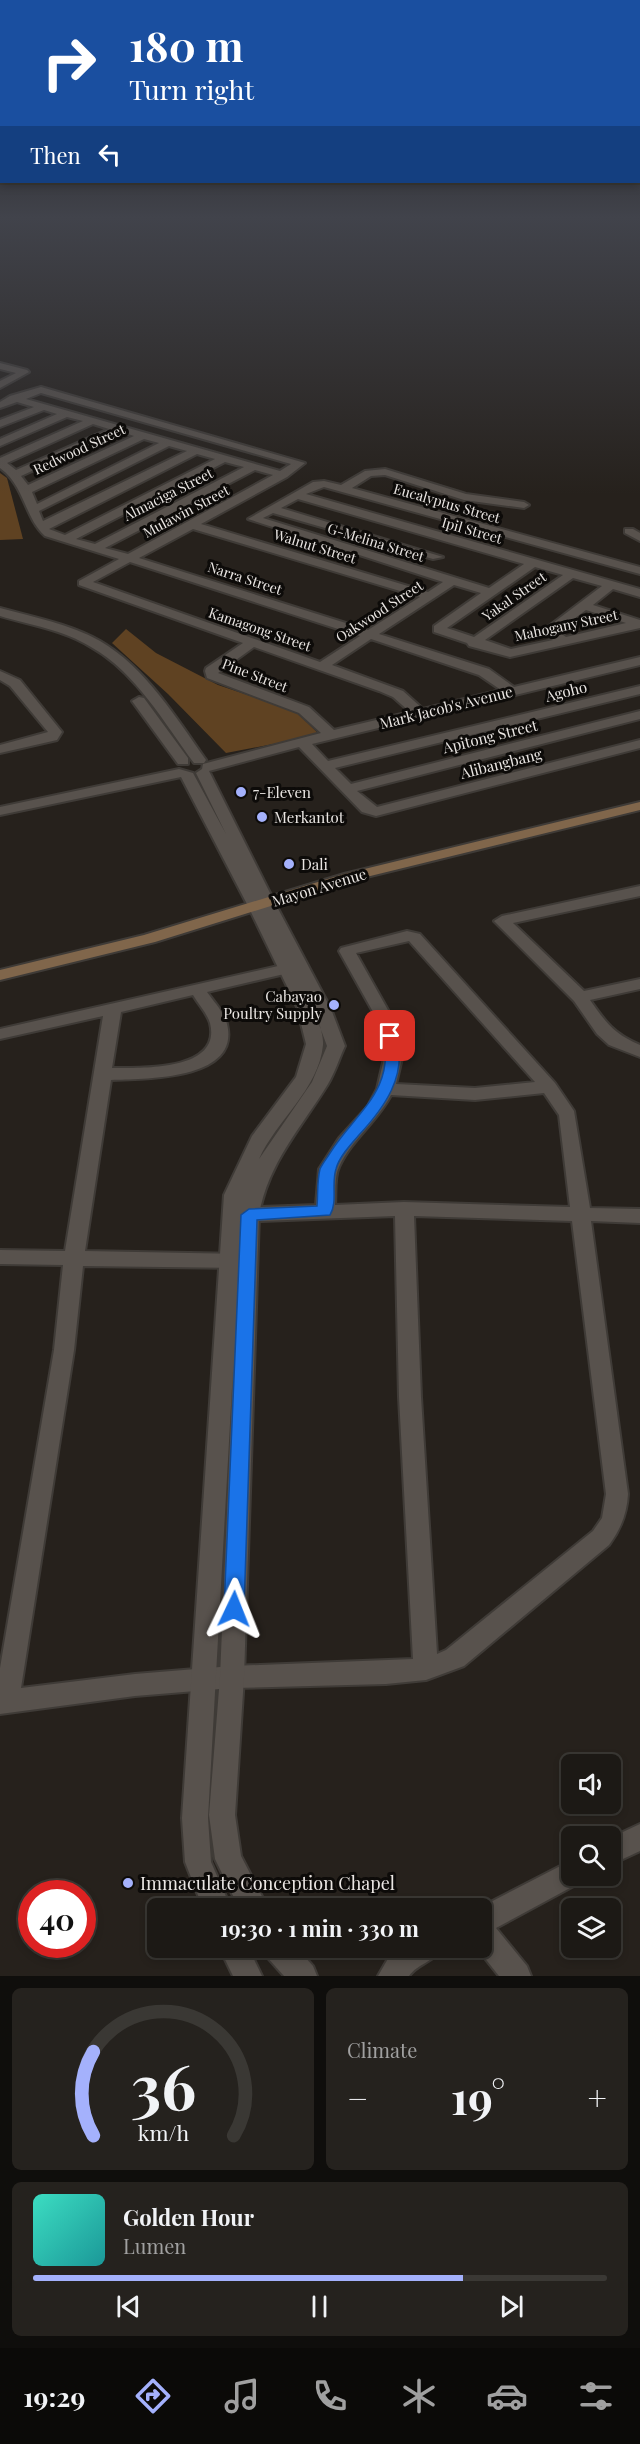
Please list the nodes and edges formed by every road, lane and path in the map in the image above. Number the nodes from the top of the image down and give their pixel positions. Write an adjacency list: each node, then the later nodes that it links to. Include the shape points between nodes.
1 (0, 366): 2 (street, via 24,373)
2 (0, 385)
3 (0, 394): 4 (street)
4 (17, 399): 5 (street); 6 (street); 19 (street, Mulawin Street, via 41,390 300,463)
5 (0, 405)
6 (42, 406): 7 (street); 9 (street)
7 (67, 414): 8 (street); 13 (street)
8 (92, 421): 10 (street); 16 (street)
9 (0, 424)
10 (119, 428): 11 (street); 18 (street)
11 (144, 435): 12 (street); 21 (street, Redwood Street)
12 (169, 442): 14 (street); 25 (street)
13 (0, 443)
14 (197, 450): 15 (street); 29 (street)
15 (224, 458): 17 (street); 32 (street)
16 (0, 463): 18 (street)
17 (253, 466): 19 (street); 34 (street, Almaciga Street)
18 (17, 474): 21 (street)
19 (283, 475): 22 (street, Mulawin Street)
20 (343, 489): 23 (street, Eucalyptus Street, via 319,483); 24 (street, via 369,473 385,472 464,497); 39 (street, Eucalyptus Street)
21 (27, 490): 25 (street)
22 (253, 492): 23 (street, Ipil Street); 28 (street, Mulawin Street)
23 (291, 498): 26 (street, Eucalyptus Street); 33 (street, Ipil Street)
24 (524, 505)
25 (34, 509): 29 (street)
26 (272, 509): 27 (street, Eucalyptus Street); 35 (street)
27 (255, 520): 38 (street, G-Melina Street)
28 (193, 525): 36 (street, Mulawin Street); 46 (street, Walnut Street)
29 (42, 528): 32 (street, Narra Street)
30 (629, 531): 31 (street)
31 (640, 538)
32 (68, 539): 34 (street, Narra Street)
33 (460, 543): 35 (street); 37 (street, Ipil Street)
34 (96, 548): 36 (street, Narra Street)
35 (437, 557): 38 (street)
36 (130, 558): 42 (street, Mulawin Street); 51 (street, Narra Street)
37 (532, 563): 40 (street, Ipil Street); 44 (street, Mahogany Street)
38 (417, 570): 41 (street, G-Melina Street)
39 (640, 571)
40 (571, 574): 43 (street, Ipil Street); 54 (street, Yakal Street)
41 (452, 580): 44 (street, G-Melina Street); 46 (street, Oakwood Street)
42 (83, 584): 53 (street, Kamagong Street)
43 (611, 585): 45 (street, Ipil Street); 47 (street)
44 (489, 592): 54 (street, Mahogany Street, via 438,628)
45 (640, 593)
46 (430, 596): 51 (street, Oakwood Street)
47 (582, 605): 50 (street); 52 (street, via 552,630)
48 (0, 612): 66 (street, via 84,638 104,649 128,670)
49 (0, 621): 68 (street, via 96,654 124,679)
50 (640, 624): 52 (street, Mahogany Street)
51 (371, 635): 56 (street, Oakwood Street); 59 (street, Narra Street, via 484,672)
52 (565, 641): 54 (street, Mahogany Street, via 510,653)
53 (252, 642): 56 (street, Kamagong Street); 62 (street, Pine Street, via 218,665 212,675 304,710)
54 (473, 643)
55 (640, 661): 59 (street, Mark Jacob's Avenue)
56 (322, 666): 60 (street, Kamagong Street, via 398,694)
57 (0, 675): 65 (street, via 15,683 55,732 52,737)
58 (640, 690): 67 (street, Agoho)
59 (510, 691): 60 (street, Mark Jacob's Avenue)
60 (420, 714): 62 (street, Mark Jacob's Avenue)
61 (640, 715): 69 (street, Apitong Street)
62 (331, 735): 63 (street, Mark Jacob's Avenue)
63 (302, 742): 66 (street, Mark Jacob's Avenue); 67 (street)
64 (640, 744): 69 (street, Alibangbang, via 375,812)
65 (0, 749)
66 (203, 765): 68 (street, Mark Jacob's Avenue); 73 (street)
67 (325, 766): 69 (street)
68 (181, 769): 71 (street); 73 (street)
69 (348, 789)
70 (640, 806): 73 (main road, Mayon Avenue, via 369,872)
71 (0, 811)
72 (640, 891): 78 (street, via 502,921)
73 (262, 904): 74 (street); 75 (main road, Mayon Avenue, via 149,939)
74 (293, 967): 77 (street); 88 (street, via 315,1044 304,1078 258,1140 233,1195)
75 (0, 975)
76 (640, 984): 78 (street)
77 (198, 991): 79 (street); 82 (street, via 218,1023 221,1041 212,1056 191,1067)
78 (579, 998): 81 (street, via 609,1036)
79 (113, 1008): 80 (street); 82 (street)
80 (0, 1034)
81 (640, 1051)
82 (105, 1074): 91 (street)
83 (549, 1087): 84 (street, via 474,1094); 84 (street, via 420,940 407,936 347,951 386,1020 394,1053); 87 (street, via 568,1115)
84 (386, 1089): 86 (street, via 328,1169)
85 (404, 1209): 86 (street); 87 (street); 93 (street, via 409,1386)
86 (325, 1211): 88 (street)
87 (579, 1214): 89 (street); 93 (street, via 617,1494 616,1514 602,1538 494,1629 455,1658)
88 (241, 1215): 92 (street)
89 (640, 1216)
90 (0, 1257): 91 (street)
91 (74, 1258): 92 (street); 96 (street, via 64,1350)
92 (238, 1261): 94 (street); 95 (street)
93 (426, 1669): 94 (street)
94 (232, 1677): 95 (street); 101 (street, via 222,1815 228,1858)
95 (204, 1680): 96 (street); 100 (street, via 195,1818 198,1862)
96 (4, 1701)
97 (640, 1837): 98 (street)
98 (621, 1846)
99 (561, 1879): 102 (street)
100 (213, 1898)
101 (249, 1898)
102 (492, 1916)
103 (492, 1945): 110 (street)
104 (238, 1958): 108 (street)
105 (285, 1958): 107 (street)
106 (407, 1958): 109 (street)
107 (298, 1975)
108 (249, 1976)
109 (392, 1976)
110 (517, 1976)

